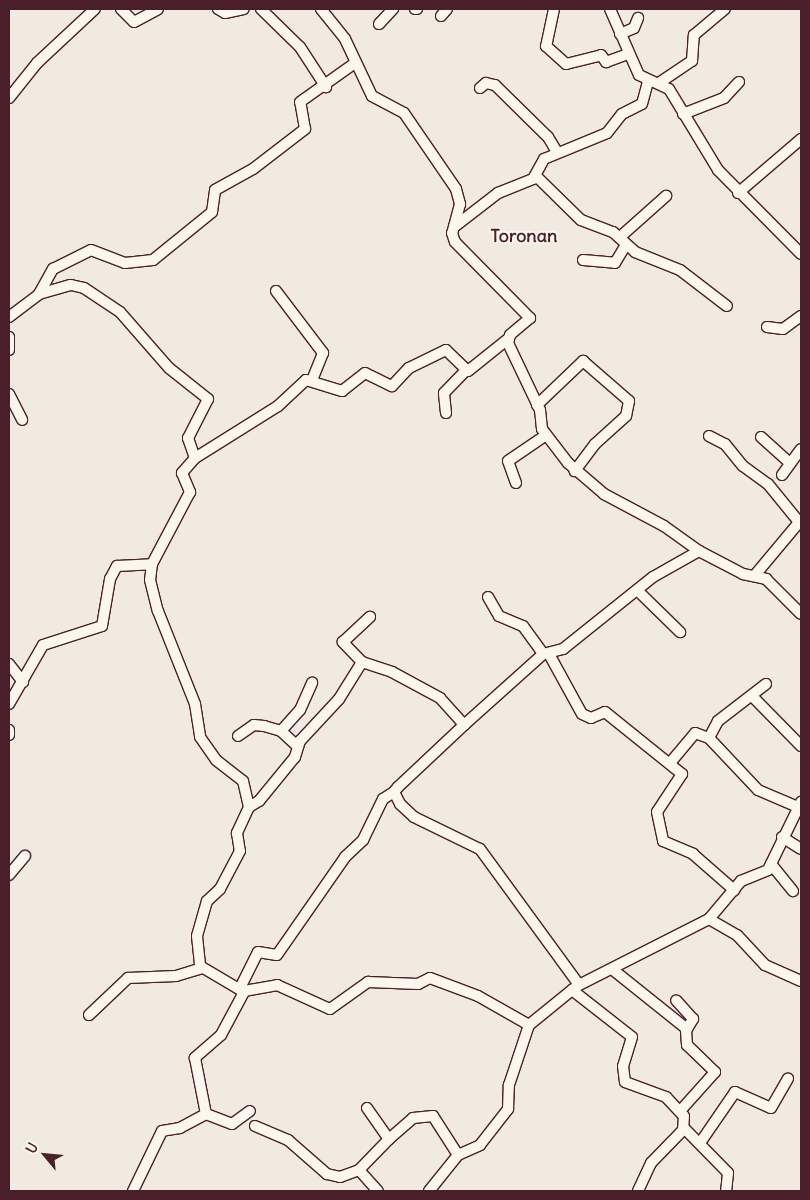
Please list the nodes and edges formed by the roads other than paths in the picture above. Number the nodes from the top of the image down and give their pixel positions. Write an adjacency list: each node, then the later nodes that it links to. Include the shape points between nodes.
1 (95, 9): 21 (street, via 37,63)
2 (121, 9): 3 (street, via 134,22)
3 (158, 9)
4 (218, 9): 5 (street, via 225,13)
5 (244, 9)
6 (261, 9): 19 (street, via 300,47)
7 (321, 9): 16 (street, via 345,39)
8 (393, 9): 13 (street)
9 (554, 9): 15 (street, via 546,46 566,64 600,55 606,62)
10 (610, 9): 14 (street)
11 (720, 11): 17 (street, via 694,34 692,61)
12 (638, 18): 14 (street, via 634,28)
13 (378, 24)
14 (620, 34): 15 (street)
15 (628, 54): 17 (street, via 635,69)
16 (354, 63): 19 (street); 28 (street, via 372,96 404,113 456,189 460,204)
17 (653, 82): 22 (street, via 669,89); 24 (street, via 642,104 622,114 606,133 589,144)
18 (739, 82): 22 (street, via 724,98)
19 (326, 87): 33 (street, via 298,105 305,129 253,169 215,190 212,212 153,260 125,263 91,250 53,269)
20 (480, 88): 24 (street, via 486,83 495,85 548,137)
21 (9, 98)
22 (683, 114): 26 (street, via 706,153)
23 (801, 139): 26 (street)
24 (557, 152): 25 (street, via 544,159)
25 (536, 176): 28 (street, via 498,193); 29 (street, via 581,220)
26 (738, 193): 30 (street)
27 (666, 196): 29 (street)
28 (453, 228): 39 (street, via 452,236 460,247 530,318)
29 (623, 241): 31 (street, via 615,263); 34 (street, via 680,270)
30 (801, 254)
31 (582, 260)
32 (276, 291): 42 (street, via 323,353)
33 (39, 294): 36 (street); 51 (street, via 76,286 98,296 127,318 169,368 206,395 207,402 188,438)
34 (727, 306)
35 (801, 316): 37 (street, via 784,329)
36 (9, 317)
37 (767, 327)
38 (9, 337): 40 (street)
39 (508, 338): 41 (street, via 472,370); 44 (street)
40 (9, 350)
41 (465, 371): 42 (street, via 446,350 409,368 392,386 365,373 342,391); 45 (street, via 444,393)
42 (312, 380): 51 (street)
43 (9, 394): 46 (street)
44 (537, 405): 47 (street); 53 (street, via 583,361 629,401 626,416 595,444)
45 (446, 413)
46 (22, 420)
47 (546, 435): 53 (street); 55 (street, via 508,461)
48 (708, 436): 56 (street, via 725,444 743,466 768,484)
49 (761, 437): 52 (street)
50 (801, 450): 52 (street)
51 (195, 458): 58 (street, via 182,473 190,492)
52 (790, 463): 54 (street)
53 (575, 471): 57 (street, via 604,494 664,526)
54 (782, 474)
55 (516, 483)
56 (800, 521): 59 (street)
57 (700, 551): 59 (street, via 743,574); 60 (street, via 653,576)
58 (152, 564): 68 (street, via 117,566 110,579 102,626 43,645); 84 (street, via 152,597 182,662 200,737 216,760 242,778)
59 (755, 575): 62 (street, via 771,584)
60 (638, 591): 64 (street); 65 (street, via 597,625)
61 (488, 597): 65 (street, via 499,616 523,626)
62 (801, 614)
63 (370, 616): 66 (street, via 343,642)
64 (680, 632)
65 (546, 654): 73 (street); 81 (street, via 582,714 591,718 605,712)
66 (362, 662): 73 (street, via 387,669 440,698); 79 (street, via 339,699)
67 (9, 664): 68 (street)
68 (24, 682): 72 (street)
69 (312, 683): 75 (street, via 300,710)
70 (766, 684): 71 (street)
71 (753, 697): 78 (street, via 718,722); 80 (street)
72 (9, 704)
73 (464, 725): 82 (street)
74 (9, 730): 76 (street)
75 (281, 732): 77 (street, via 254,726); 79 (street)
76 (9, 735)
77 (238, 736)
78 (709, 738): 81 (street, via 695,733); 83 (street, via 758,790)
79 (298, 746): 84 (street, via 297,754 267,792)
80 (801, 746)
81 (670, 764): 90 (street, via 682,778 657,812 663,842 693,854)
82 (394, 792): 96 (street, via 414,817 480,849); 97 (street, via 383,799 363,840 345,857 276,956 258,952)
83 (800, 805): 85 (street)
84 (248, 807): 93 (street, via 237,833 240,851 220,890 207,901 197,931)
85 (782, 837): 86 (street); 88 (street)
86 (801, 849)
87 (25, 856): 89 (street)
88 (771, 864): 90 (street); 91 (street)
89 (9, 875)
90 (734, 890): 92 (street)
91 (794, 891)
92 (709, 919): 94 (street); 95 (street, via 737,935 765,964)
93 (202, 968): 97 (street); 99 (street, via 176,976 128,978)
94 (612, 969): 96 (street); 101 (street)
95 (801, 981)
96 (576, 987): 100 (street); 104 (street, via 632,1037 623,1066 625,1082 666,1097)
97 (242, 989): 100 (street, via 277,985 330,1009 368,982 418,984 430,978 478,996); 106 (street, via 221,1035 194,1058)
98 (676, 1000): 101 (street, via 693,1019)
99 (89, 1015)
100 (529, 1025): 111 (street, via 509,1085 511,1104 480,1145)
101 (686, 1029): 104 (street, via 687,1045 715,1072)
102 (788, 1078): 110 (street, via 771,1108 735,1092)
103 (367, 1108): 109 (street)
104 (681, 1110): 108 (street)
105 (250, 1111): 106 (street, via 232,1124)
106 (206, 1114): 113 (street, via 180,1128 162,1130)
107 (255, 1126): 112 (street, via 288,1140 327,1174 340,1177)
108 (684, 1128): 110 (street); 116 (street, via 652,1162)
109 (389, 1138): 111 (street, via 413,1118 432,1116); 112 (street)
110 (700, 1143): 117 (street, via 728,1173)
111 (458, 1156): 115 (street)
112 (359, 1170): 114 (street)
113 (133, 1191)
114 (378, 1191)
115 (429, 1191)
116 (638, 1191)
117 (726, 1191)

